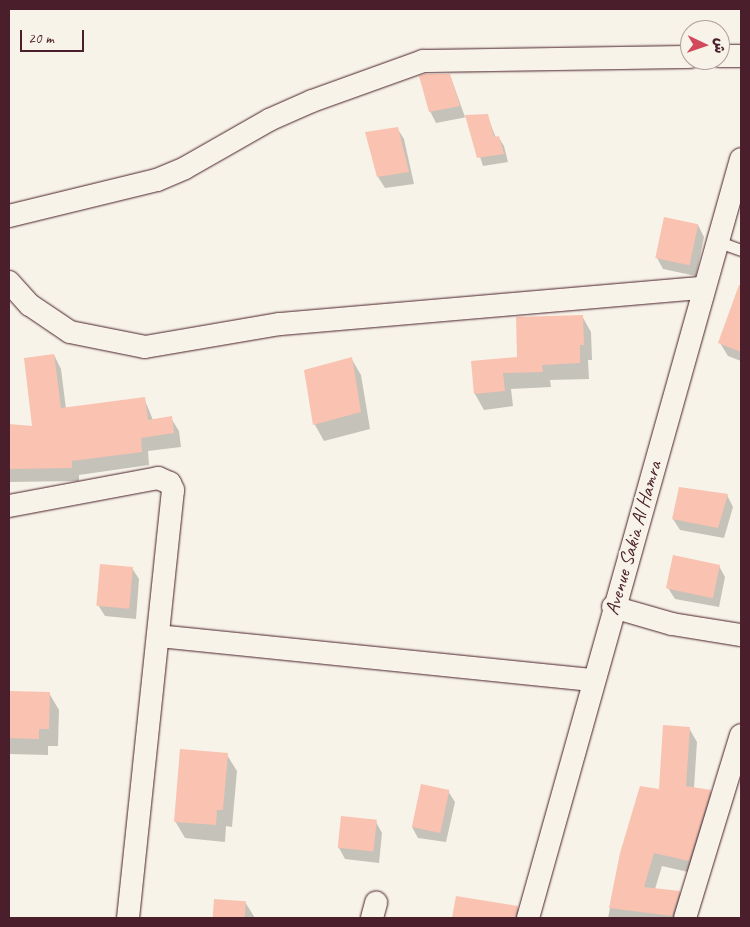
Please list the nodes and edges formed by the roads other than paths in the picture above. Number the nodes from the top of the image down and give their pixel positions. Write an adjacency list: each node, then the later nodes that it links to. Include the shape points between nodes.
1 (680, 57): 3 (street, via 423,61 269,120 185,168 157,180)
2 (741, 159): 4 (street, Avenue Sakia Al Hamra)
3 (9, 216)
4 (719, 242): 5 (lane); 7 (street, Avenue Sakia Al Hamra)
5 (741, 250)
6 (9, 282): 7 (street, via 30,306 70,332 145,347 280,324)
7 (703, 288): 9 (street, Avenue Sakia Al Hamra)
8 (9, 506): 11 (street, via 158,478 170,483 173,499)
9 (613, 607): 10 (street, via 672,624); 12 (street, Avenue Sakia Al Hamra)
10 (741, 635)
11 (158, 636): 12 (street); 14 (street)
12 (593, 680): 15 (street, Avenue Sakia Al Hamra)
13 (741, 734): 16 (street)
14 (128, 918)
15 (528, 918)
16 (685, 918)

